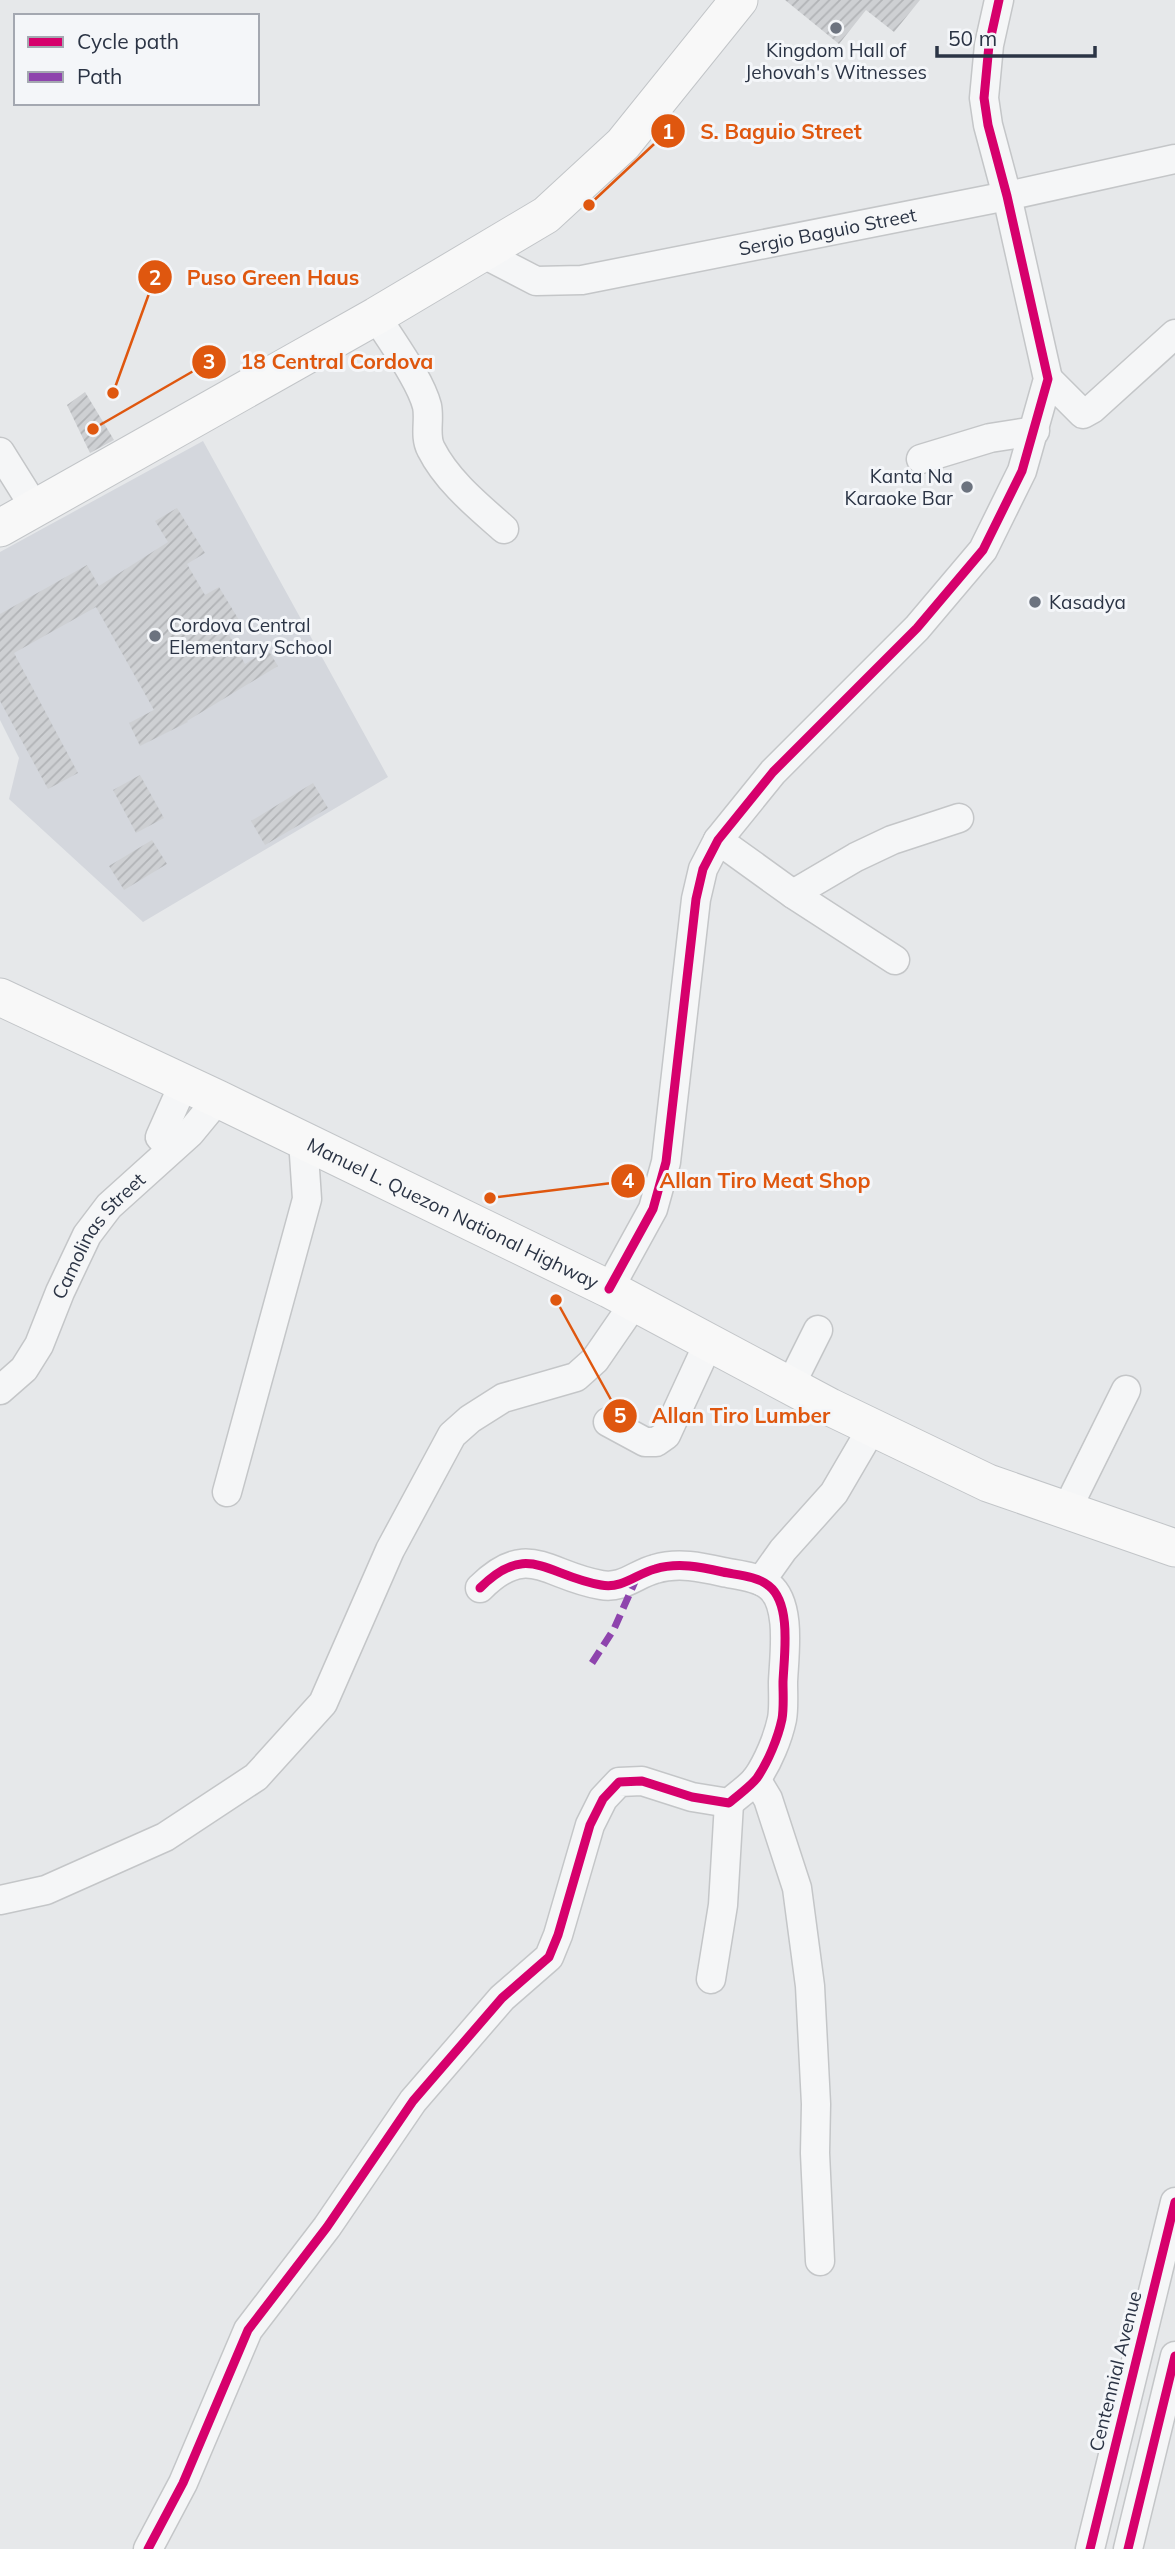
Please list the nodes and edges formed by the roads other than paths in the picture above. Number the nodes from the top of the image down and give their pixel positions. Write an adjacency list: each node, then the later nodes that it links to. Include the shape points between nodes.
1 (739, 0): 5 (main road, via 623,144 546,215)
2 (999, 0): 4 (street, via 984,98)
3 (1175, 159): 4 (street, Sergio Baguio Street)
4 (1007, 196): 5 (street, Sergio Baguio Street, via 582,280 536,281); 8 (street)
5 (482, 253): 6 (main road)
6 (376, 316): 12 (main road); 14 (street, via 420,389 427,406 429,446 438,462)
7 (1175, 334): 8 (street, via 1083,414)
8 (1048, 379): 9 (street)
9 (1035, 431): 11 (street, via 990,438); 16 (street, via 1022,471 983,550 917,628 773,772)
10 (0, 452): 12 (street)
11 (921, 459)
12 (35, 508): 13 (main road)
13 (0, 528)
14 (504, 529)
15 (959, 818): 17 (street, via 892,840)
16 (718, 840): 17 (street); 24 (street, via 703,869 696,899 666,1161)
17 (793, 894): 18 (street)
18 (895, 960)
19 (0, 997): 20 (main road, Manuel L. Quezon National Highway)
20 (184, 1083): 21 (main road, Manuel L. Quezon National Highway); 23 (street, via 160,1137)
21 (218, 1099): 22 (main road, Manuel L. Quezon National Highway); 23 (street, Camolinas Street)
22 (303, 1140): 24 (main road, Manuel L. Quezon National Highway); 32 (street, via 307,1199)
23 (171, 1149): 28 (street, Camolinas Street, via 109,1206 88,1235 39,1345 24,1369)
24 (622, 1295): 26 (main road, Manuel L. Quezon National Highway); 39 (street, via 596,1360 576,1377 503,1398 452,1435 390,1550 323,1703 256,1777 165,1837 46,1890)
25 (818, 1330): 27 (street)
26 (709, 1342): 27 (main road, Manuel L. Quezon National Highway); 30 (street, via 666,1435 645,1442)
27 (790, 1386): 31 (main road, Manuel L. Quezon National Highway)
28 (1, 1389)
29 (1126, 1390): 33 (street)
30 (608, 1422)
31 (872, 1428): 33 (main road, Manuel L. Quezon National Highway, via 988,1483); 35 (street, via 834,1493)
32 (227, 1492)
33 (1066, 1511): 34 (main road, Manuel L. Quezon National Highway)
34 (1175, 1548)
35 (761, 1581): 36 (street, via 685,1566 654,1569 621,1585 601,1585 515,1563); 37 (street, via 771,1587 782,1611 787,1640 782,1720)
36 (480, 1588)
37 (756, 1779): 38 (street); 42 (street, via 768,1798 797,1888 810,1986)
38 (729, 1803): 40 (street, via 723,1905); 44 (street, via 642,1781 619,1783 603,1799 590,1825 549,1957 502,1998 413,2101 327,2227 248,2330 183,2483)
39 (0, 1900)
40 (711, 1979)
41 (1173, 2219): 45 (street, Centennial Avenue)
42 (820, 2261)
43 (1175, 2356): 46 (street)
44 (148, 2549)
45 (1090, 2549)
46 (1128, 2549)

